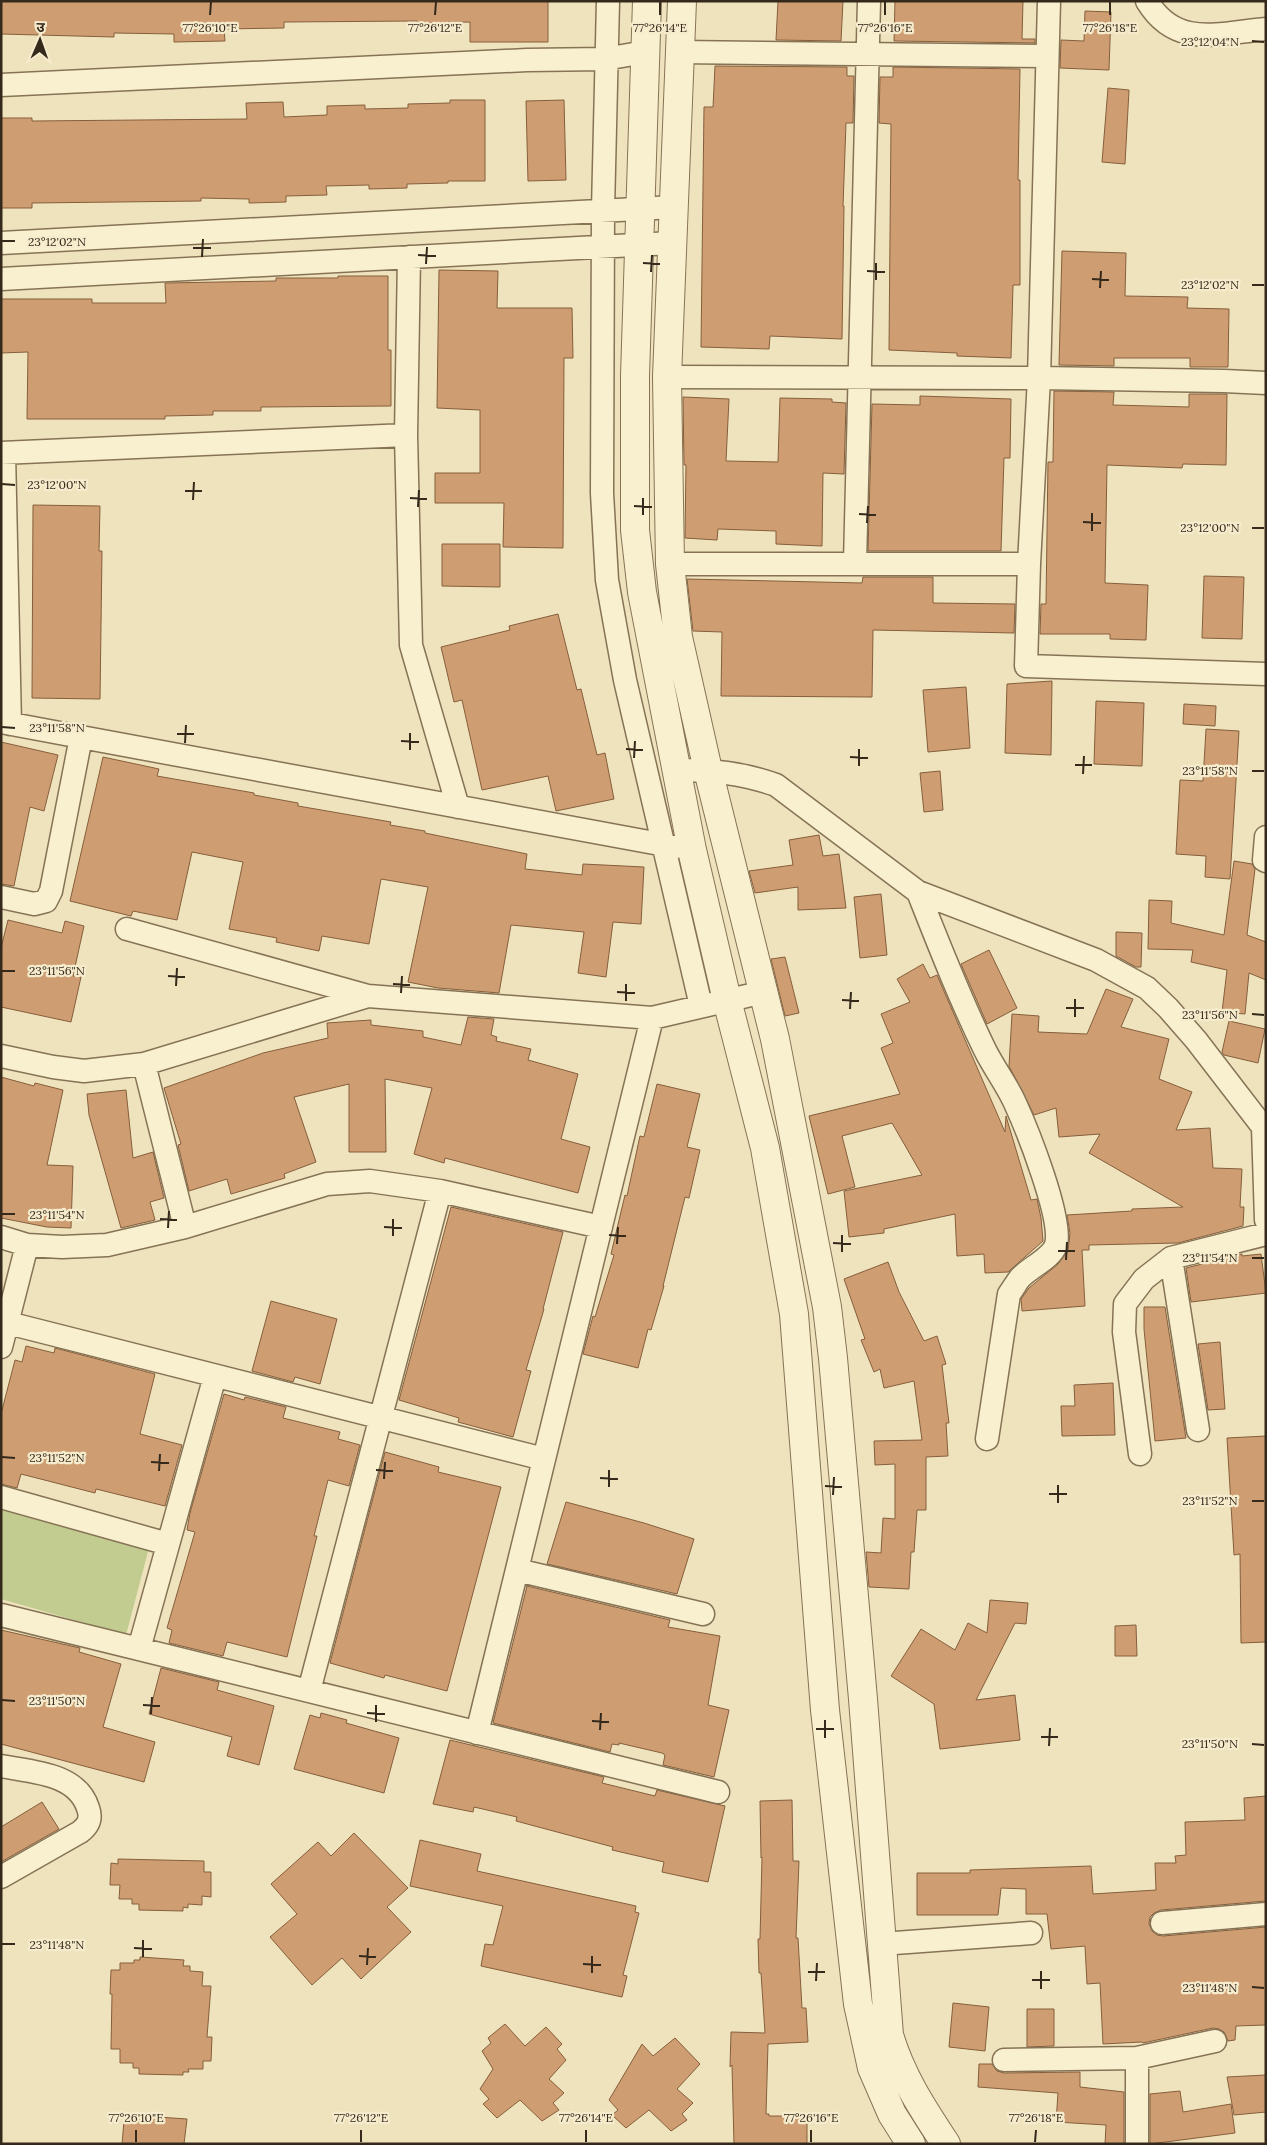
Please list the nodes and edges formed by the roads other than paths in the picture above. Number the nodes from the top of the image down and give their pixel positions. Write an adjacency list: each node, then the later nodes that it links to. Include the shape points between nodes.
1 (608, 1): 12 (street)
2 (647, 1): 8 (street)
3 (682, 1): 9 (street)
4 (869, 1): 10 (street)
5 (1049, 1): 11 (street)
6 (1147, 1): 7 (street, via 1156,16 1174,29 1198,36)
7 (1266, 29)
8 (644, 52): 12 (street); 15 (street)
9 (679, 52): 10 (street); 14 (street)
10 (868, 53): 11 (street); 23 (street)
11 (1046, 56): 25 (street)
12 (605, 59): 13 (street); 16 (street)
13 (1, 85)
14 (674, 207): 15 (street); 18 (street)
15 (640, 209): 16 (street); 19 (street)
16 (603, 210): 17 (street); 20 (street)
17 (1, 243)
18 (672, 243): 19 (street); 24 (street)
19 (638, 244): 20 (street); 35 (street, via 636,530 642,592)
20 (603, 247): 21 (street); 39 (street, via 602,493 607,580 625,680)
21 (409, 257): 22 (street); 27 (street)
22 (1, 279)
23 (859, 376): 24 (street); 25 (street); 29 (street)
24 (667, 377): 30 (street)
25 (1039, 378): 26 (street); 31 (street)
26 (1266, 383)
27 (406, 435): 28 (street); 37 (street, via 411,645)
28 (3, 453): 33 (street)
29 (855, 563): 30 (street); 31 (street)
30 (670, 564): 36 (street, via 678,636)
31 (1028, 564): 32 (street, via 1026,666)
32 (1266, 674)
33 (6, 723): 34 (street)
34 (82, 736): 37 (street); 43 (street, via 51,891 46,901 34,904)
35 (675, 770): 36 (street); 40 (street)
36 (708, 770): 42 (street, via 752,777 776,785); 45 (street)
37 (458, 807): 39 (street)
38 (1266, 836): 41 (street)
39 (663, 845): 40 (street); 47 (street)
40 (692, 850): 47 (street)
41 (1266, 861)
42 (918, 892): 51 (street, via 1096,960 1147,988 1196,1040); 65 (street, via 986,1050 1022,1120 1050,1197 1057,1234 1052,1252 1020,1278 1009,1294)
43 (1, 897)
44 (127, 930): 46 (street)
45 (764, 992): 47 (street); 82 (street, via 830,1331 864,1699)
46 (368, 996): 48 (street); 50 (street)
47 (714, 1003): 48 (street); 86 (street, via 765,1148 794,1314 825,1710 858,2004 872,2068 892,2114)
48 (652, 1018): 55 (street)
49 (1, 1056): 50 (street, via 84,1071)
50 (144, 1064): 54 (street)
51 (1264, 1127): 53 (street)
52 (440, 1191): 54 (street, via 370,1181 327,1184); 55 (street); 63 (street)
53 (1266, 1220)
54 (185, 1227): 58 (street, via 107,1245)
55 (601, 1227): 67 (street)
56 (1266, 1234): 59 (street)
57 (1, 1237): 58 (street)
58 (27, 1245): 60 (street)
59 (1171, 1258): 64 (street); 66 (street, via 1144,1279 1125,1304 1124,1332)
60 (8, 1323): 61 (street); 62 (street)
61 (1, 1347)
62 (215, 1376): 63 (street); 69 (street)
63 (381, 1418): 67 (street); 74 (street)
64 (1198, 1430)
65 (987, 1439)
66 (1140, 1454)
67 (544, 1459): 70 (street)
68 (1, 1496): 69 (street)
69 (168, 1544): 73 (street)
70 (517, 1570): 71 (street); 75 (street)
71 (703, 1614)
72 (1, 1615): 73 (street)
73 (139, 1649): 74 (street)
74 (309, 1691): 75 (street)
75 (477, 1733): 77 (street)
76 (1, 1766): 78 (street, via 66,1781 79,1790 90,1814 89,1822 80,1832)
77 (718, 1792)
78 (1, 1877)
79 (1266, 1914): 80 (street)
80 (1162, 1923)
81 (1031, 1933): 82 (street)
82 (881, 1944): 87 (street, via 886,2015 896,2060)
83 (1215, 2041): 84 (street)
84 (1137, 2058): 85 (street); 88 (street)
85 (1004, 2060)
86 (910, 2144)
87 (946, 2144)
88 (1137, 2144)

